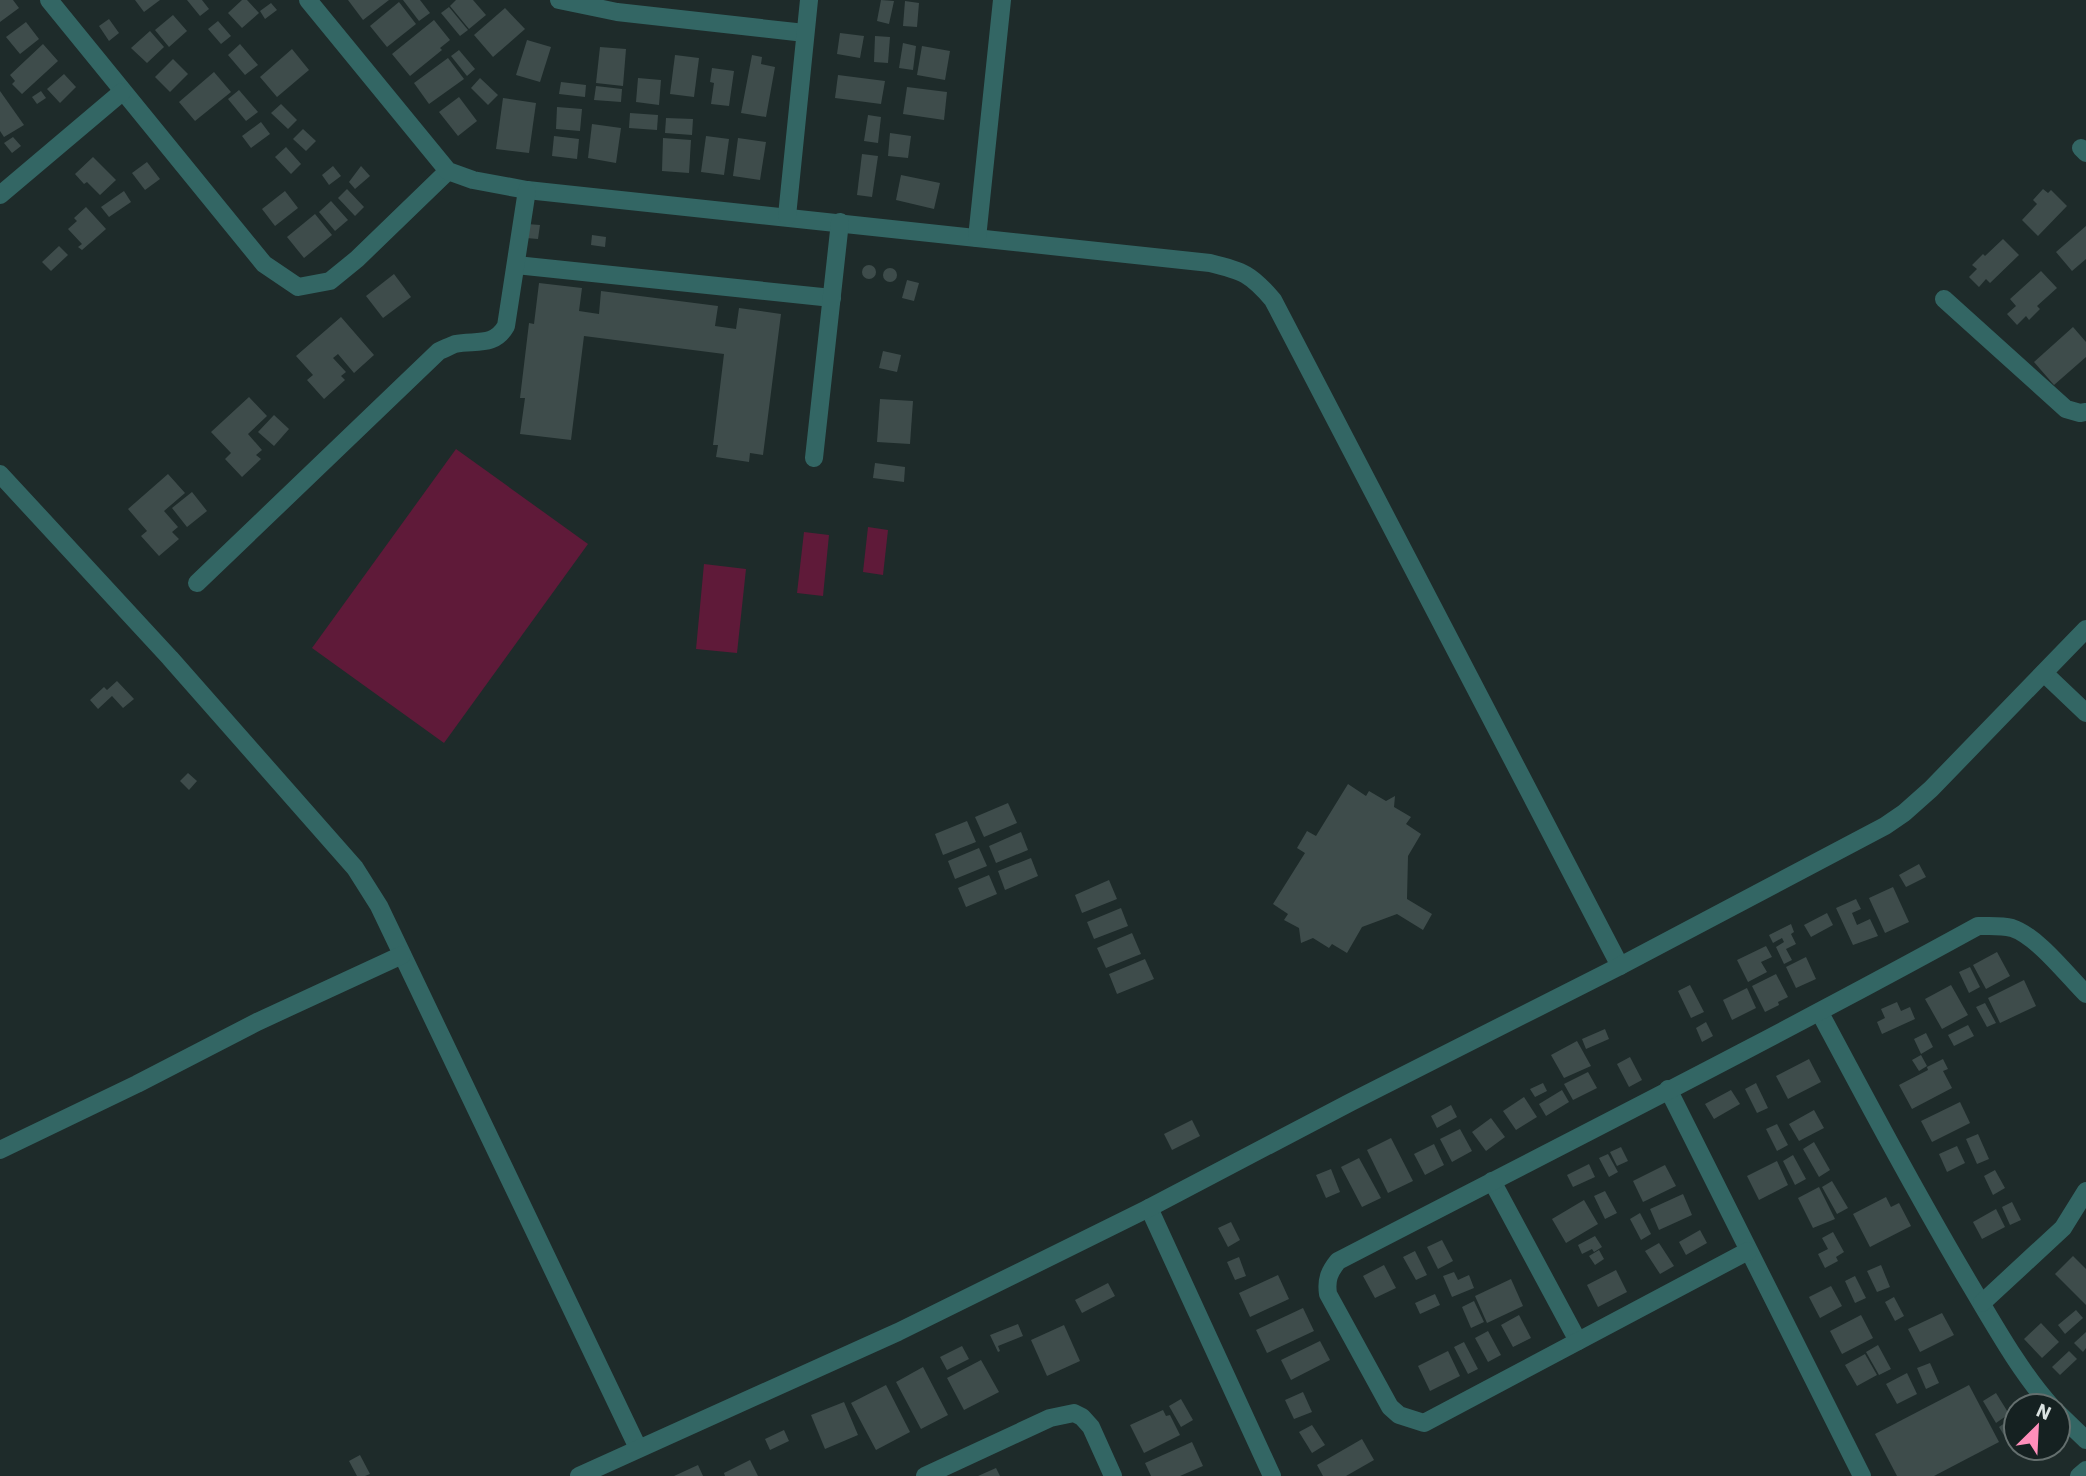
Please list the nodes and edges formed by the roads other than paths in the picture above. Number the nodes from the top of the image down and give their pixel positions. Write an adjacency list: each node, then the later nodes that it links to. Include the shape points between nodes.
1 (48, 0): 8 (street)
2 (308, 0): 9 (street)
3 (559, 0): 6 (street)
4 (809, 0): 7 (street)
5 (1002, 0): 14 (street)
6 (618, 6): 7 (street)
7 (805, 33): 12 (street)
8 (122, 92): 9 (street, via 264,264 298,287 330,281); 11 (street)
9 (448, 171): 10 (street)
10 (527, 190): 12 (street); 15 (street)
11 (0, 195)
12 (787, 216): 13 (street)
13 (840, 222): 14 (street); 16 (street)
14 (977, 238): 26 (street, via 1210,263 1255,279 1273,300)
15 (516, 265): 16 (street); 21 (street, via 502,333 485,343 455,344 439,351)
16 (832, 298): 19 (street)
17 (1944, 299): 18 (street, via 2066,409)
18 (2086, 412)
19 (814, 458)
20 (0, 474): 25 (street, via 355,868)
21 (197, 583)
22 (2086, 629): 23 (street)
23 (2044, 673): 24 (street); 26 (street, via 1904,813)
24 (2086, 713)
25 (402, 955): 30 (street); 40 (street)
26 (1620, 966): 33 (street)
27 (2086, 994): 28 (street, via 2028,936 2012,928 1978,926)
28 (1819, 1013): 29 (street); 35 (street)
29 (1668, 1089): 31 (street); 34 (street)
30 (0, 1150)
31 (1492, 1181): 36 (street); 36 (street, via 1338,1261 1326,1282 1328,1294 1390,1408 1424,1423)
32 (2086, 1191): 35 (street, via 2063,1228)
33 (1149, 1208): 40 (street, via 898,1332); 45 (street)
34 (1748, 1251): 36 (street); 46 (street)
35 (1982, 1303): 37 (street)
36 (1578, 1341)
37 (2039, 1392)
38 (2072, 1426): 39 (street)
39 (2086, 1440)
40 (638, 1448): 42 (street)
41 (2086, 1469): 47 (street)
42 (579, 1476)
43 (925, 1476): 44 (street, via 1051,1418 1074,1413 1091,1427)
44 (1113, 1476)
45 (1272, 1476)
46 (1862, 1476)
47 (2079, 1476)

